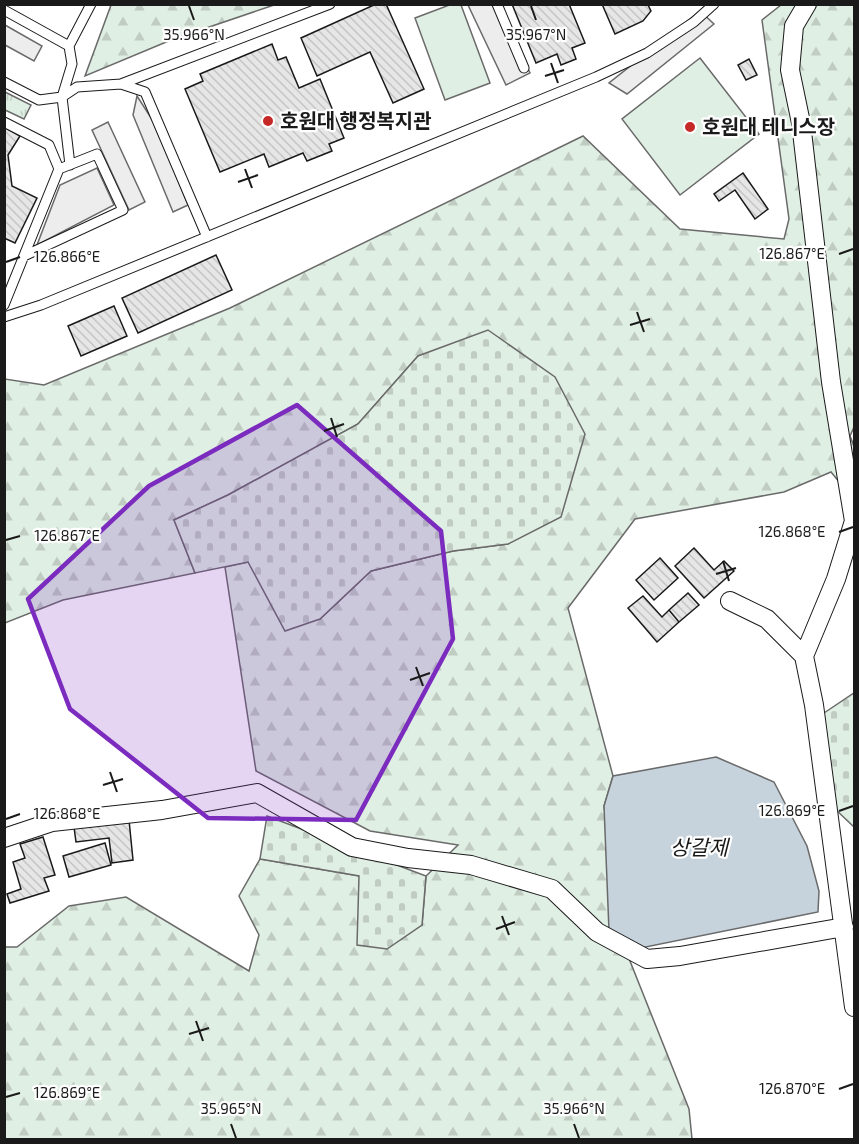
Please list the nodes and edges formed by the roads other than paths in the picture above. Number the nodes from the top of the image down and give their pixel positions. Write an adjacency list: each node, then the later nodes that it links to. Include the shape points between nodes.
1 (91, 4): 7 (lane)
2 (330, 4): 10 (lane)
3 (496, 4): 8 (lane)
4 (714, 4): 15 (lane, via 647,53 596,78)
5 (807, 4): 20 (street, via 794,26 790,70 801,123 831,382 854,521 836,579)
6 (4, 10): 7 (lane)
7 (69, 46): 11 (lane, via 72,64)
8 (524, 68)
9 (4, 82): 11 (lane, via 39,100)
10 (121, 84): 11 (lane, via 77,87); 15 (lane, via 145,92)
11 (62, 97): 13 (lane)
12 (4, 122): 14 (lane, via 50,145)
13 (70, 165): 14 (lane); 16 (lane, via 97,154 123,210)
14 (59, 169): 16 (lane)
15 (207, 237): 18 (lane)
16 (24, 256): 17 (lane)
17 (4, 305)
18 (4, 317)
19 (730, 601): 20 (street, via 767,619)
20 (804, 656): 22 (street)
21 (4, 838): 22 (street, via 52,822 162,810 257,793 352,847 471,865 552,889 597,932 647,959)
22 (844, 927): 23 (street)
23 (855, 1007)

